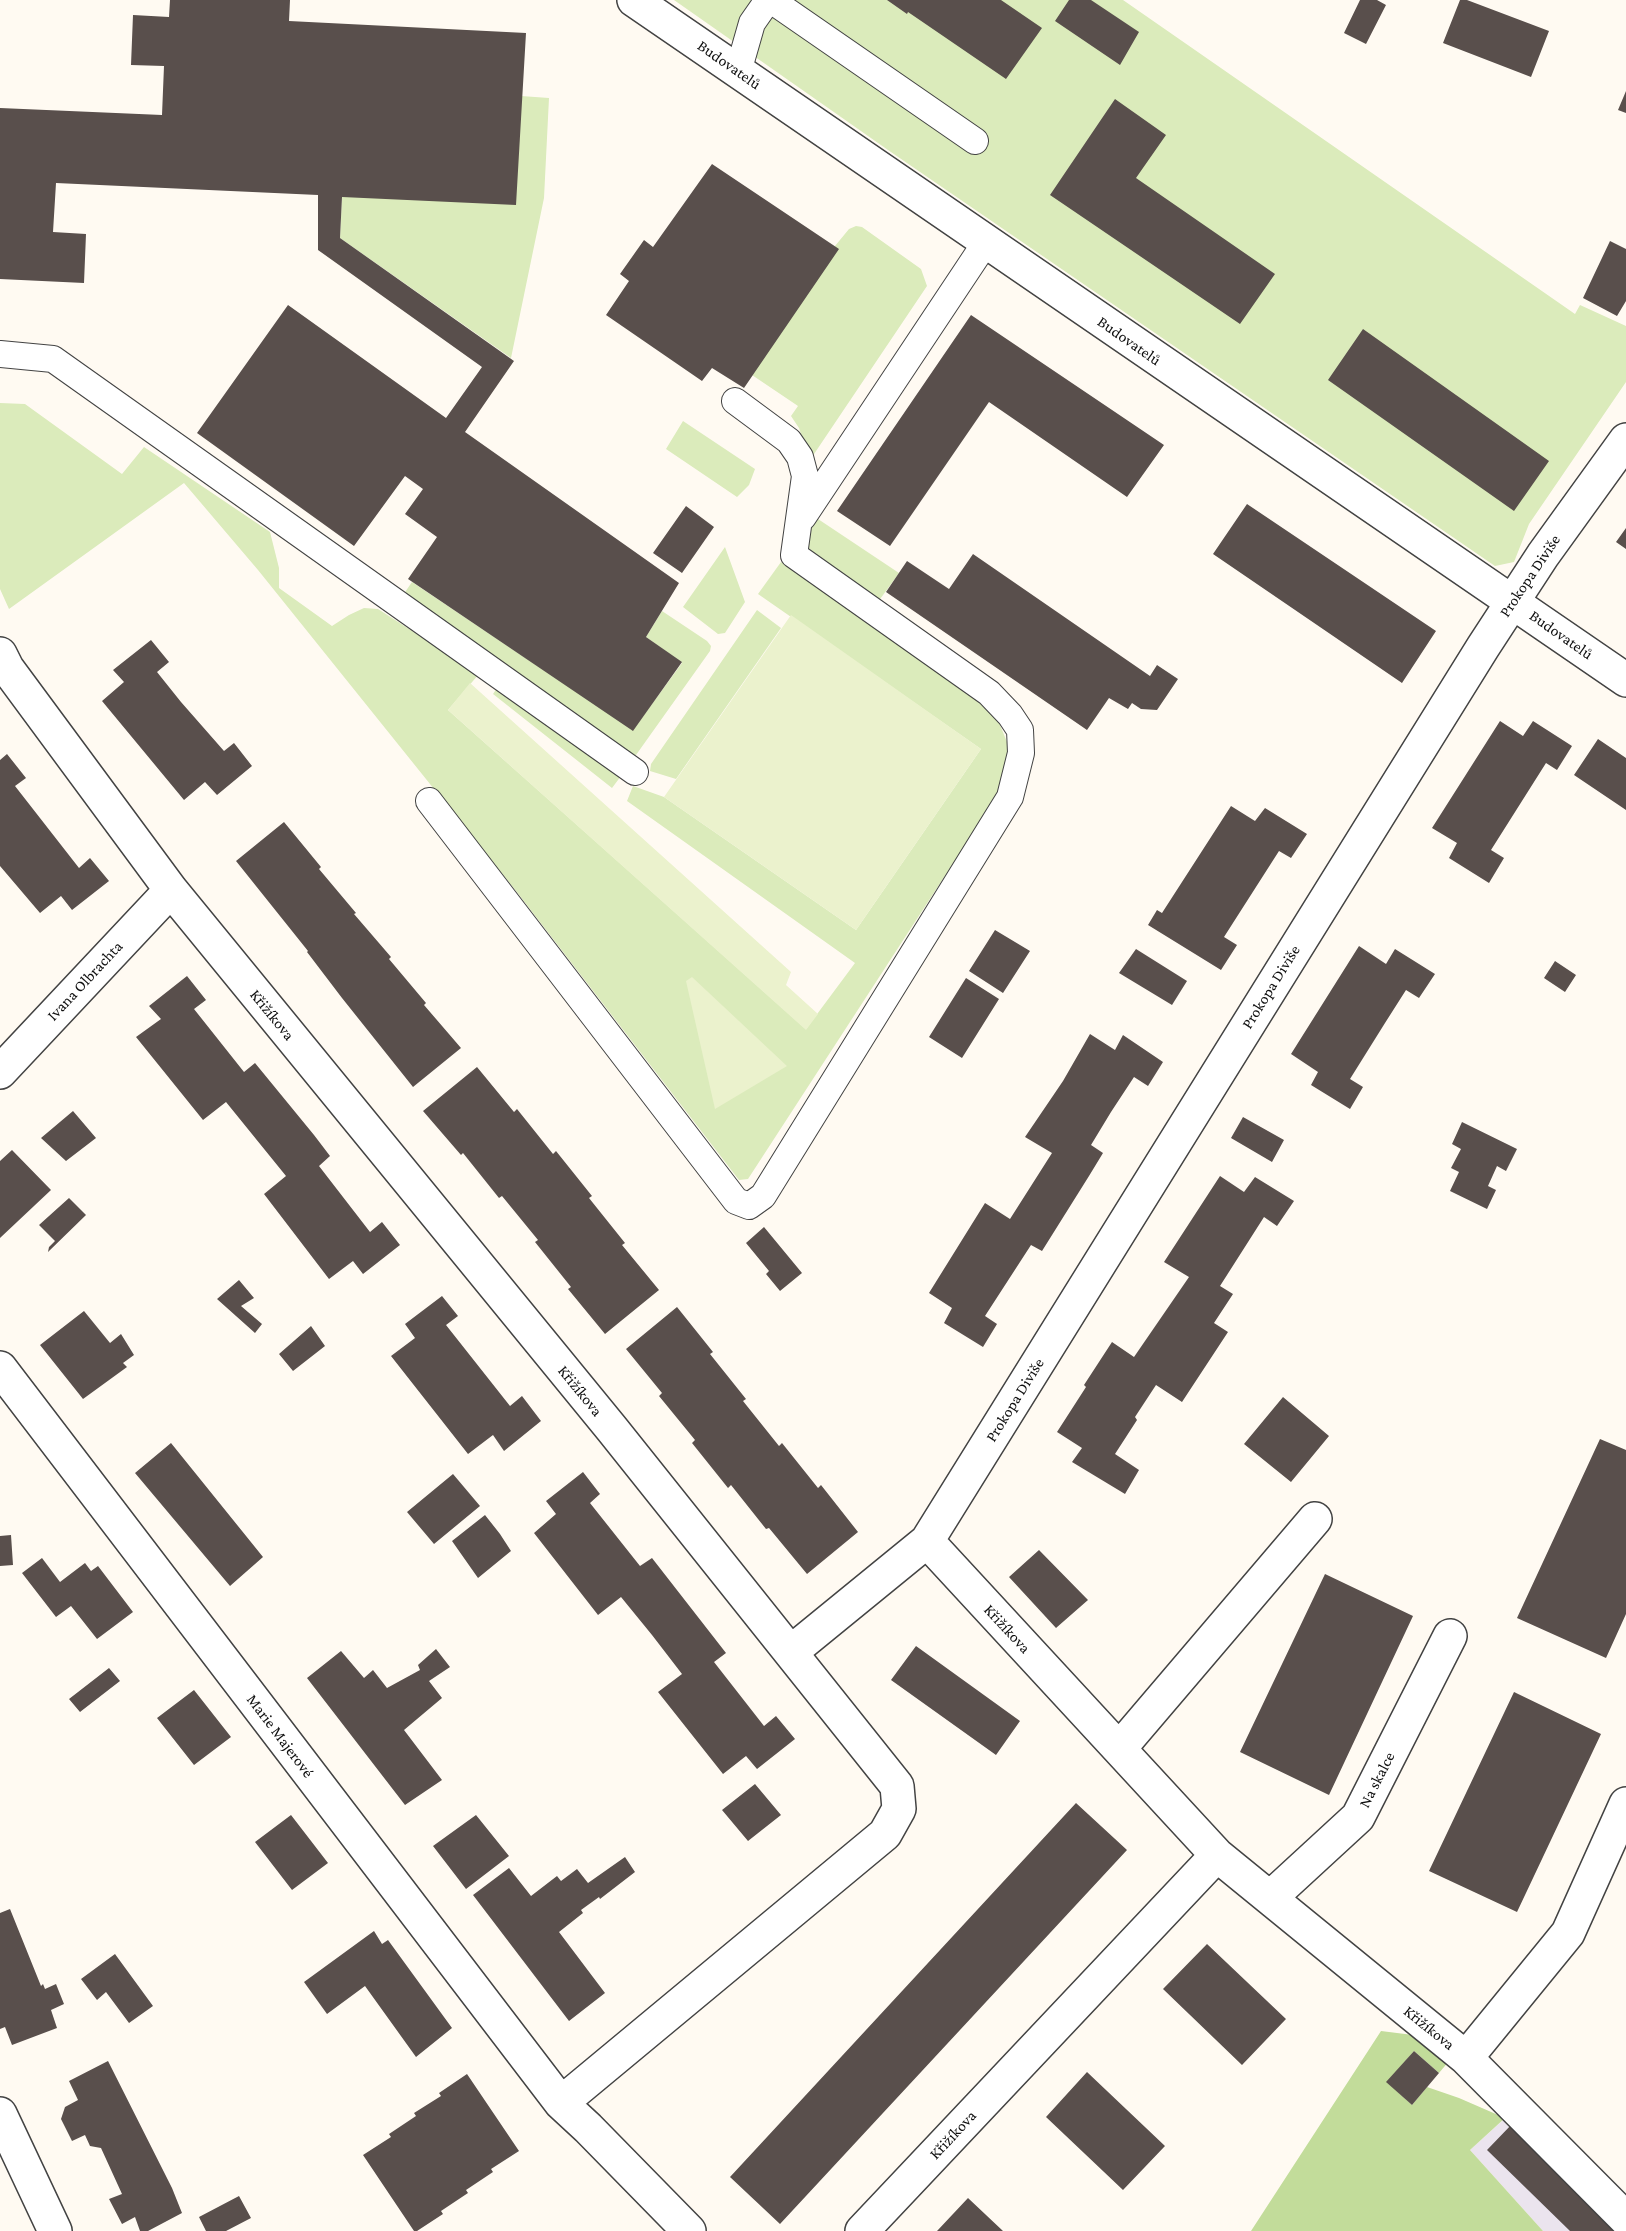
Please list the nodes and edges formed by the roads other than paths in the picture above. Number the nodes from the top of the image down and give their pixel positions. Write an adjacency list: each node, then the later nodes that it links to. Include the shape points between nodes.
1 (634, 0): 3 (street, Budovatelů)
2 (770, 0): 3 (lane, via 752,23); 4 (lane)
3 (738, 72): 5 (street, Budovatelů)
4 (975, 141)
5 (986, 242): 9 (lane); 10 (street, Budovatelů)
6 (0, 354): 13 (lane, via 53,359)
7 (735, 401): 9 (lane, via 789,441 800,457 805,476)
8 (1626, 440): 10 (street, Prokopa Diviše)
9 (799, 522): 14 (lane, via 794,555 989,693 1020,730 1021,753 1010,797 763,1196 749,1206 736,1201)
10 (1512, 601): 12 (street, Budovatelů); 19 (street, Prokopa Diviše)
11 (2, 664): 15 (street, Křižíkova)
12 (1626, 680)
13 (635, 772)
14 (429, 801)
15 (171, 890): 16 (street, Ivana Olbrachta); 21 (street, Křižíkova)
16 (0, 1072)
17 (0, 1368): 27 (street, Marie Majerové)
18 (1315, 1519): 22 (street)
19 (927, 1541): 21 (street); 22 (street, Křižíkova)
20 (1450, 1636): 25 (street, Na skalce, via 1358,1817)
21 (791, 1652): 27 (street, Křižíkova, via 897,1786 899,1809 885,1834)
22 (1119, 1749): 24 (street, Křižíkova)
23 (1626, 1804): 26 (street, via 1568,1933)
24 (1217, 1855): 25 (street, Křižíkova); 32 (street, Křižíkova)
25 (1270, 1898): 26 (street, Křižíkova)
26 (1466, 2058): 29 (street, Křižíkova)
27 (561, 2103): 31 (street, Marie Majerové)
28 (0, 2114): 30 (street)
29 (1626, 2219)
30 (55, 2231)
31 (689, 2231)
32 (862, 2231)

